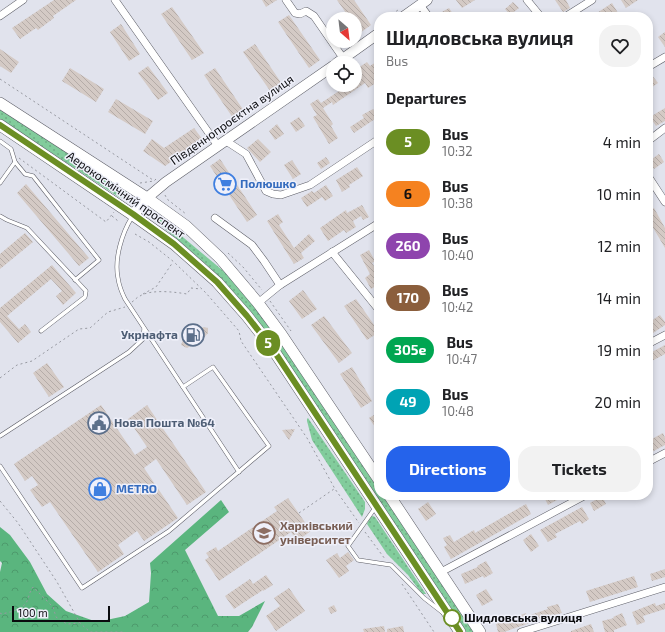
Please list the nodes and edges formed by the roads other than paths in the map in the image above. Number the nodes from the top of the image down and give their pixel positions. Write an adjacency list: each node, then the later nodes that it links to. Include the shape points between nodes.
1 (23, 0): 11 (street)
2 (115, 0): 24 (street)
3 (286, 0): 13 (street, via 295,13 306,11 314,16)
4 (527, 0): 9 (street)
5 (592, 0): 10 (street)
6 (423, 2): 7 (main road); 8 (street)
7 (409, 12)
8 (427, 12)
9 (538, 12)
10 (573, 12)
11 (0, 16)
12 (374, 37): 14 (main road)
13 (337, 56)
14 (347, 56)
15 (665, 57): 16 (street)
16 (653, 64)
17 (326, 71): 24 (main road, Південнопроєктна вулиця)
18 (0, 103): 28 (main road, Аерокосмічний проспект)
19 (0, 125): 30 (main road, Аерокосмічний проспект)
20 (665, 128): 21 (street)
21 (653, 137)
22 (0, 141): 25 (lane, via 12,149)
23 (374, 142): 24 (street, via 310,185 281,195 266,191 246,154)
24 (222, 143): 28 (main road, Південнопроєктна вулиця)
25 (15, 162): 26 (lane); 35 (lane, via 25,174 33,176 99,260)
26 (0, 183)
27 (653, 184): 29 (street)
28 (147, 198): 30 (main road); 37 (main road, Аерокосмічний проспект, via 186,226 220,258)
29 (665, 202)
30 (133, 214): 39 (lane, via 123,232 116,264 122,292); 52 (main road, Аерокосмічний проспект, via 192,259 217,282 247,316 272,348)
31 (0, 216): 35 (lane, via 27,228)
32 (215, 218): 36 (street, via 252,245)
33 (374, 226): 34 (street)
34 (332, 252): 36 (street); 38 (street)
35 (75, 280): 40 (lane, via 86,291 85,297)
36 (280, 285): 37 (street)
37 (258, 303): 49 (main road, Аерокосмічний проспект)
38 (374, 304)
39 (144, 328): 43 (lane); 44 (lane, via 140,343 129,352)
40 (42, 331)
41 (665, 335): 42 (street)
42 (653, 341)
43 (183, 387): 48 (lane); 48 (lane, via 213,367 270,446)
44 (0, 436)
45 (665, 453): 46 (street)
46 (653, 459)
47 (0, 466): 48 (lane, via 82,588 169,531)
48 (239, 472)
49 (374, 473)
50 (392, 500): 53 (main road)
51 (577, 500): 53 (street)
52 (377, 505): 55 (main road, Аерокосмічний проспект); 55 (lane, via 348,546 358,560 391,565 424,598)
53 (441, 572): 57 (main road)
54 (665, 587): 58 (street)
55 (453, 621): 56 (main road, Аерокосмічний проспект)
56 (460, 632)
57 (480, 632)
58 (521, 632)

